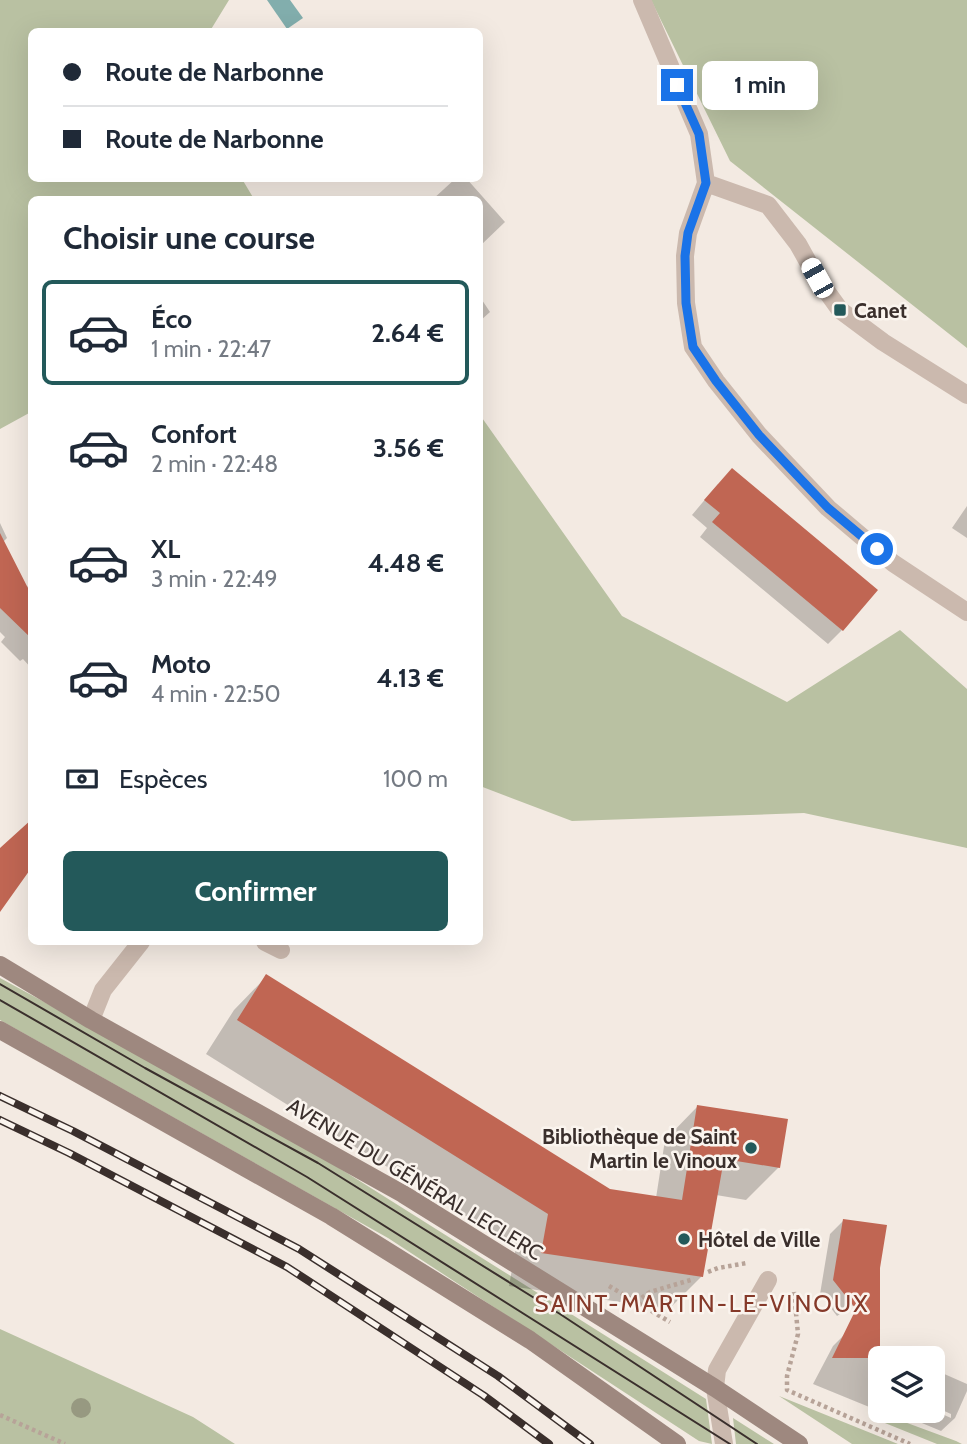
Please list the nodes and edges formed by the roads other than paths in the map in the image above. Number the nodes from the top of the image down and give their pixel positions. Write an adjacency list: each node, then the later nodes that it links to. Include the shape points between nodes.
1 (642, 0): 2 (street, via 699,134)
2 (706, 183): 3 (street, via 768,205 840,310); 4 (street, via 685,256 693,347 759,435 828,508 893,563)
3 (967, 395)
4 (967, 612)
5 (139, 945): 7 (street, via 103,990)
6 (0, 965): 7 (main road, AVENUE DU GÉNÉRAL LECLERC)
7 (91, 1020): 10 (main road, AVENUE DU GÉNÉRAL LECLERC, via 403,1194)
8 (0, 1030): 11 (main road, via 331,1216 530,1340)
9 (768, 1280): 10 (street, via 717,1370)
10 (715, 1388): 12 (street); 13 (main road, AVENUE DU GÉNÉRAL LECLERC)
11 (677, 1444)
12 (724, 1444)
13 (799, 1444)

